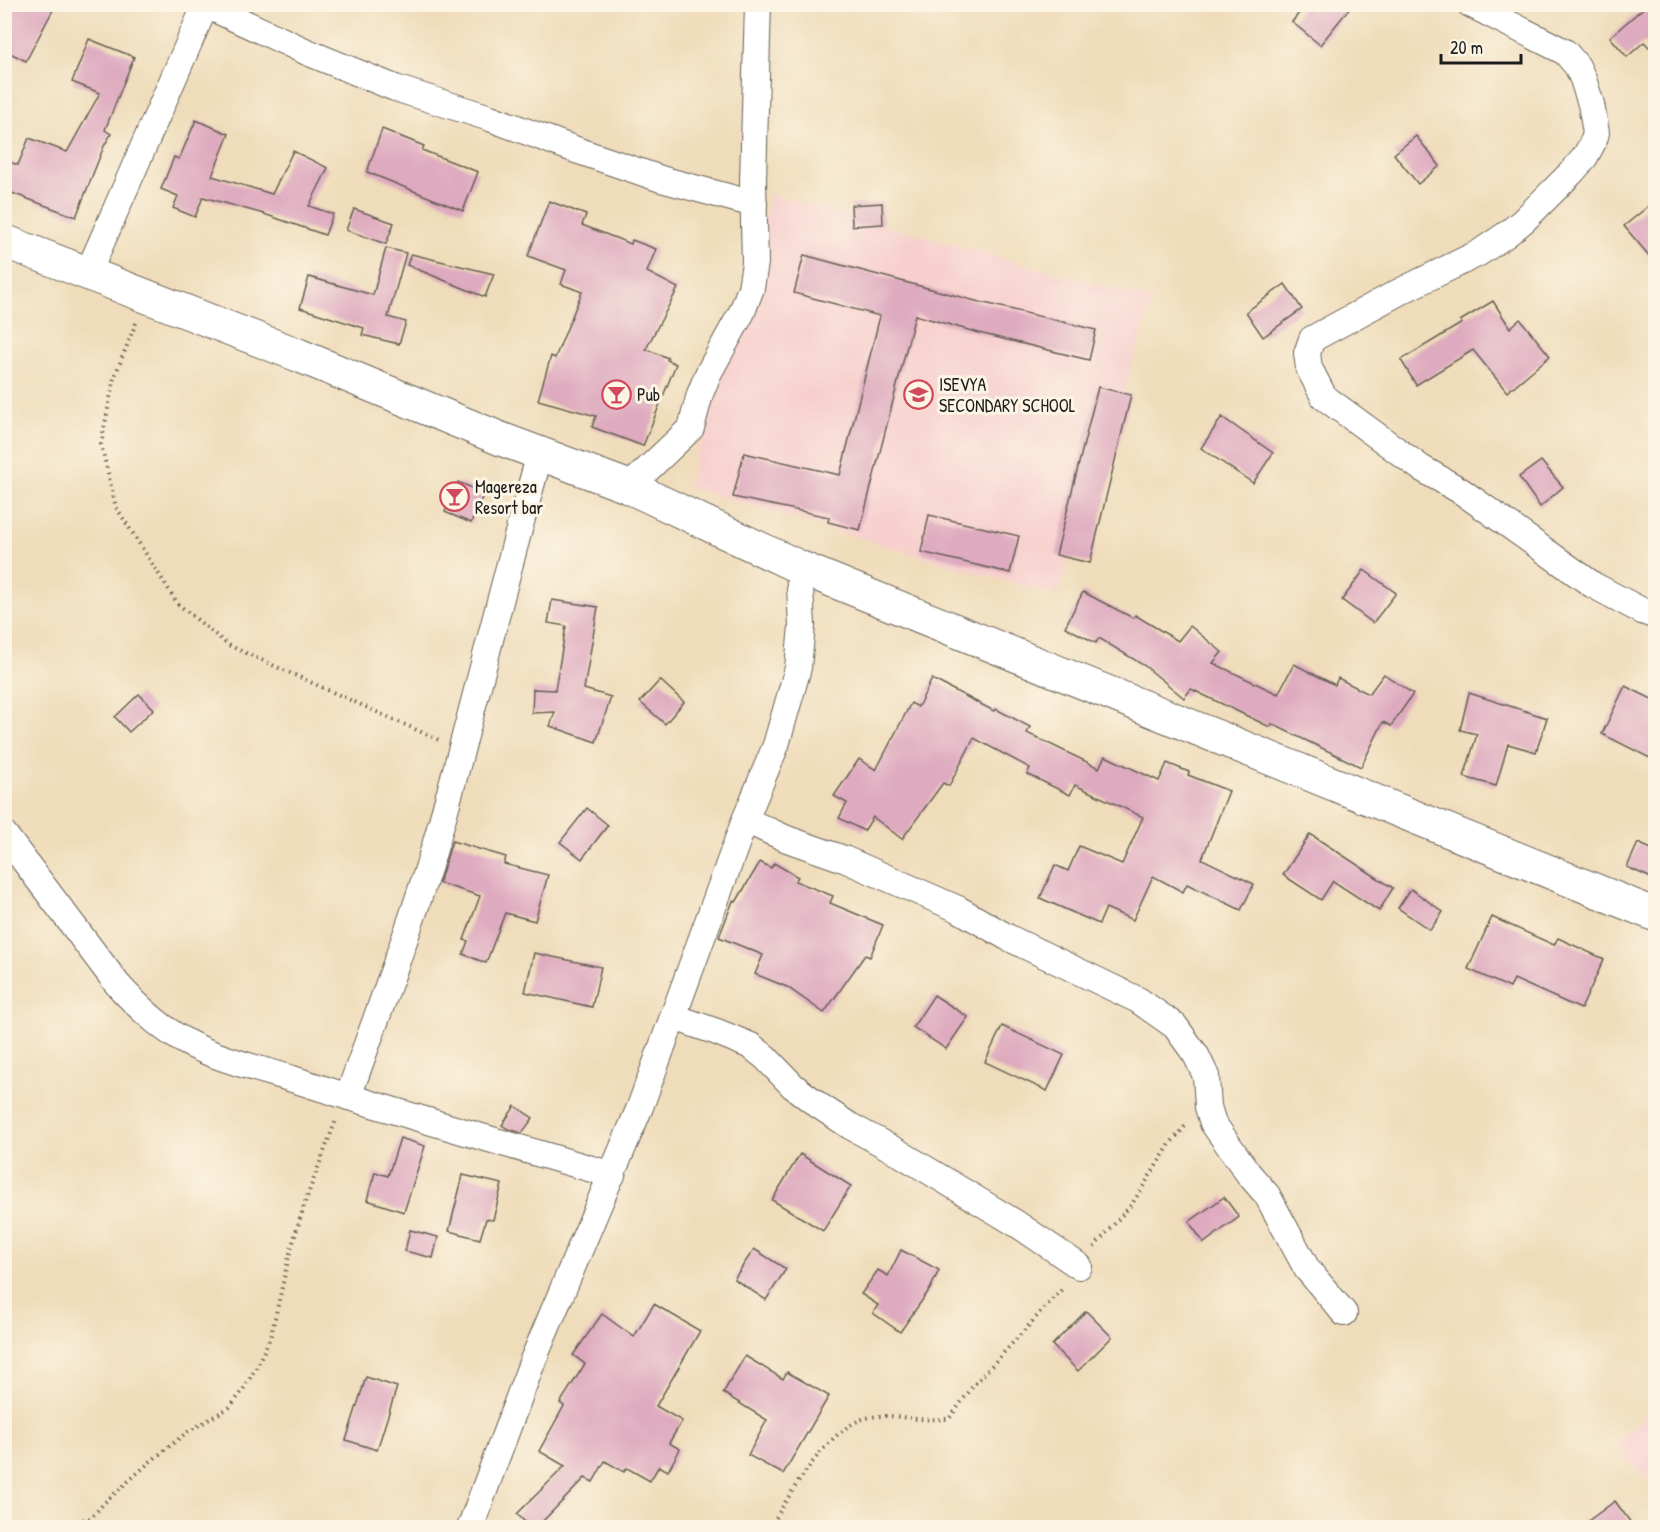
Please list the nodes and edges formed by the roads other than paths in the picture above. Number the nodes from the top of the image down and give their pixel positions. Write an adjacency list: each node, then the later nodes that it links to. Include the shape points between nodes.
1 (758, 4): 4 (street)
2 (1470, 4): 10 (street, via 1565,52 1577,66 1586,88 1596,133 1594,140 1573,171 1507,234 1479,253 1312,339 1306,352 1308,368 1324,397 1403,455 1461,491 1593,585)
3 (206, 5): 4 (street, via 395,88 661,179); 6 (street)
4 (754, 204): 8 (street, via 755,263 751,288 708,374 691,428)
5 (4, 241): 6 (street)
6 (88, 273): 7 (street)
7 (540, 454): 8 (street); 15 (street, via 416,907)
8 (629, 487): 9 (street)
9 (799, 567): 11 (street, via 802,626 798,668 776,745); 13 (street)
10 (1656, 615)
11 (745, 820): 14 (street); 18 (street, via 958,909 1138,1000 1175,1026 1206,1076 1213,1123 1267,1195 1307,1269)
12 (4, 834): 15 (street, via 118,986 164,1028 215,1054)
13 (1656, 915)
14 (674, 1017): 16 (street); 17 (street, via 751,1046 818,1105 1017,1224)
15 (346, 1097): 16 (street)
16 (612, 1175): 19 (street, via 533,1360)
17 (1079, 1266)
18 (1344, 1313)
19 (470, 1527)

